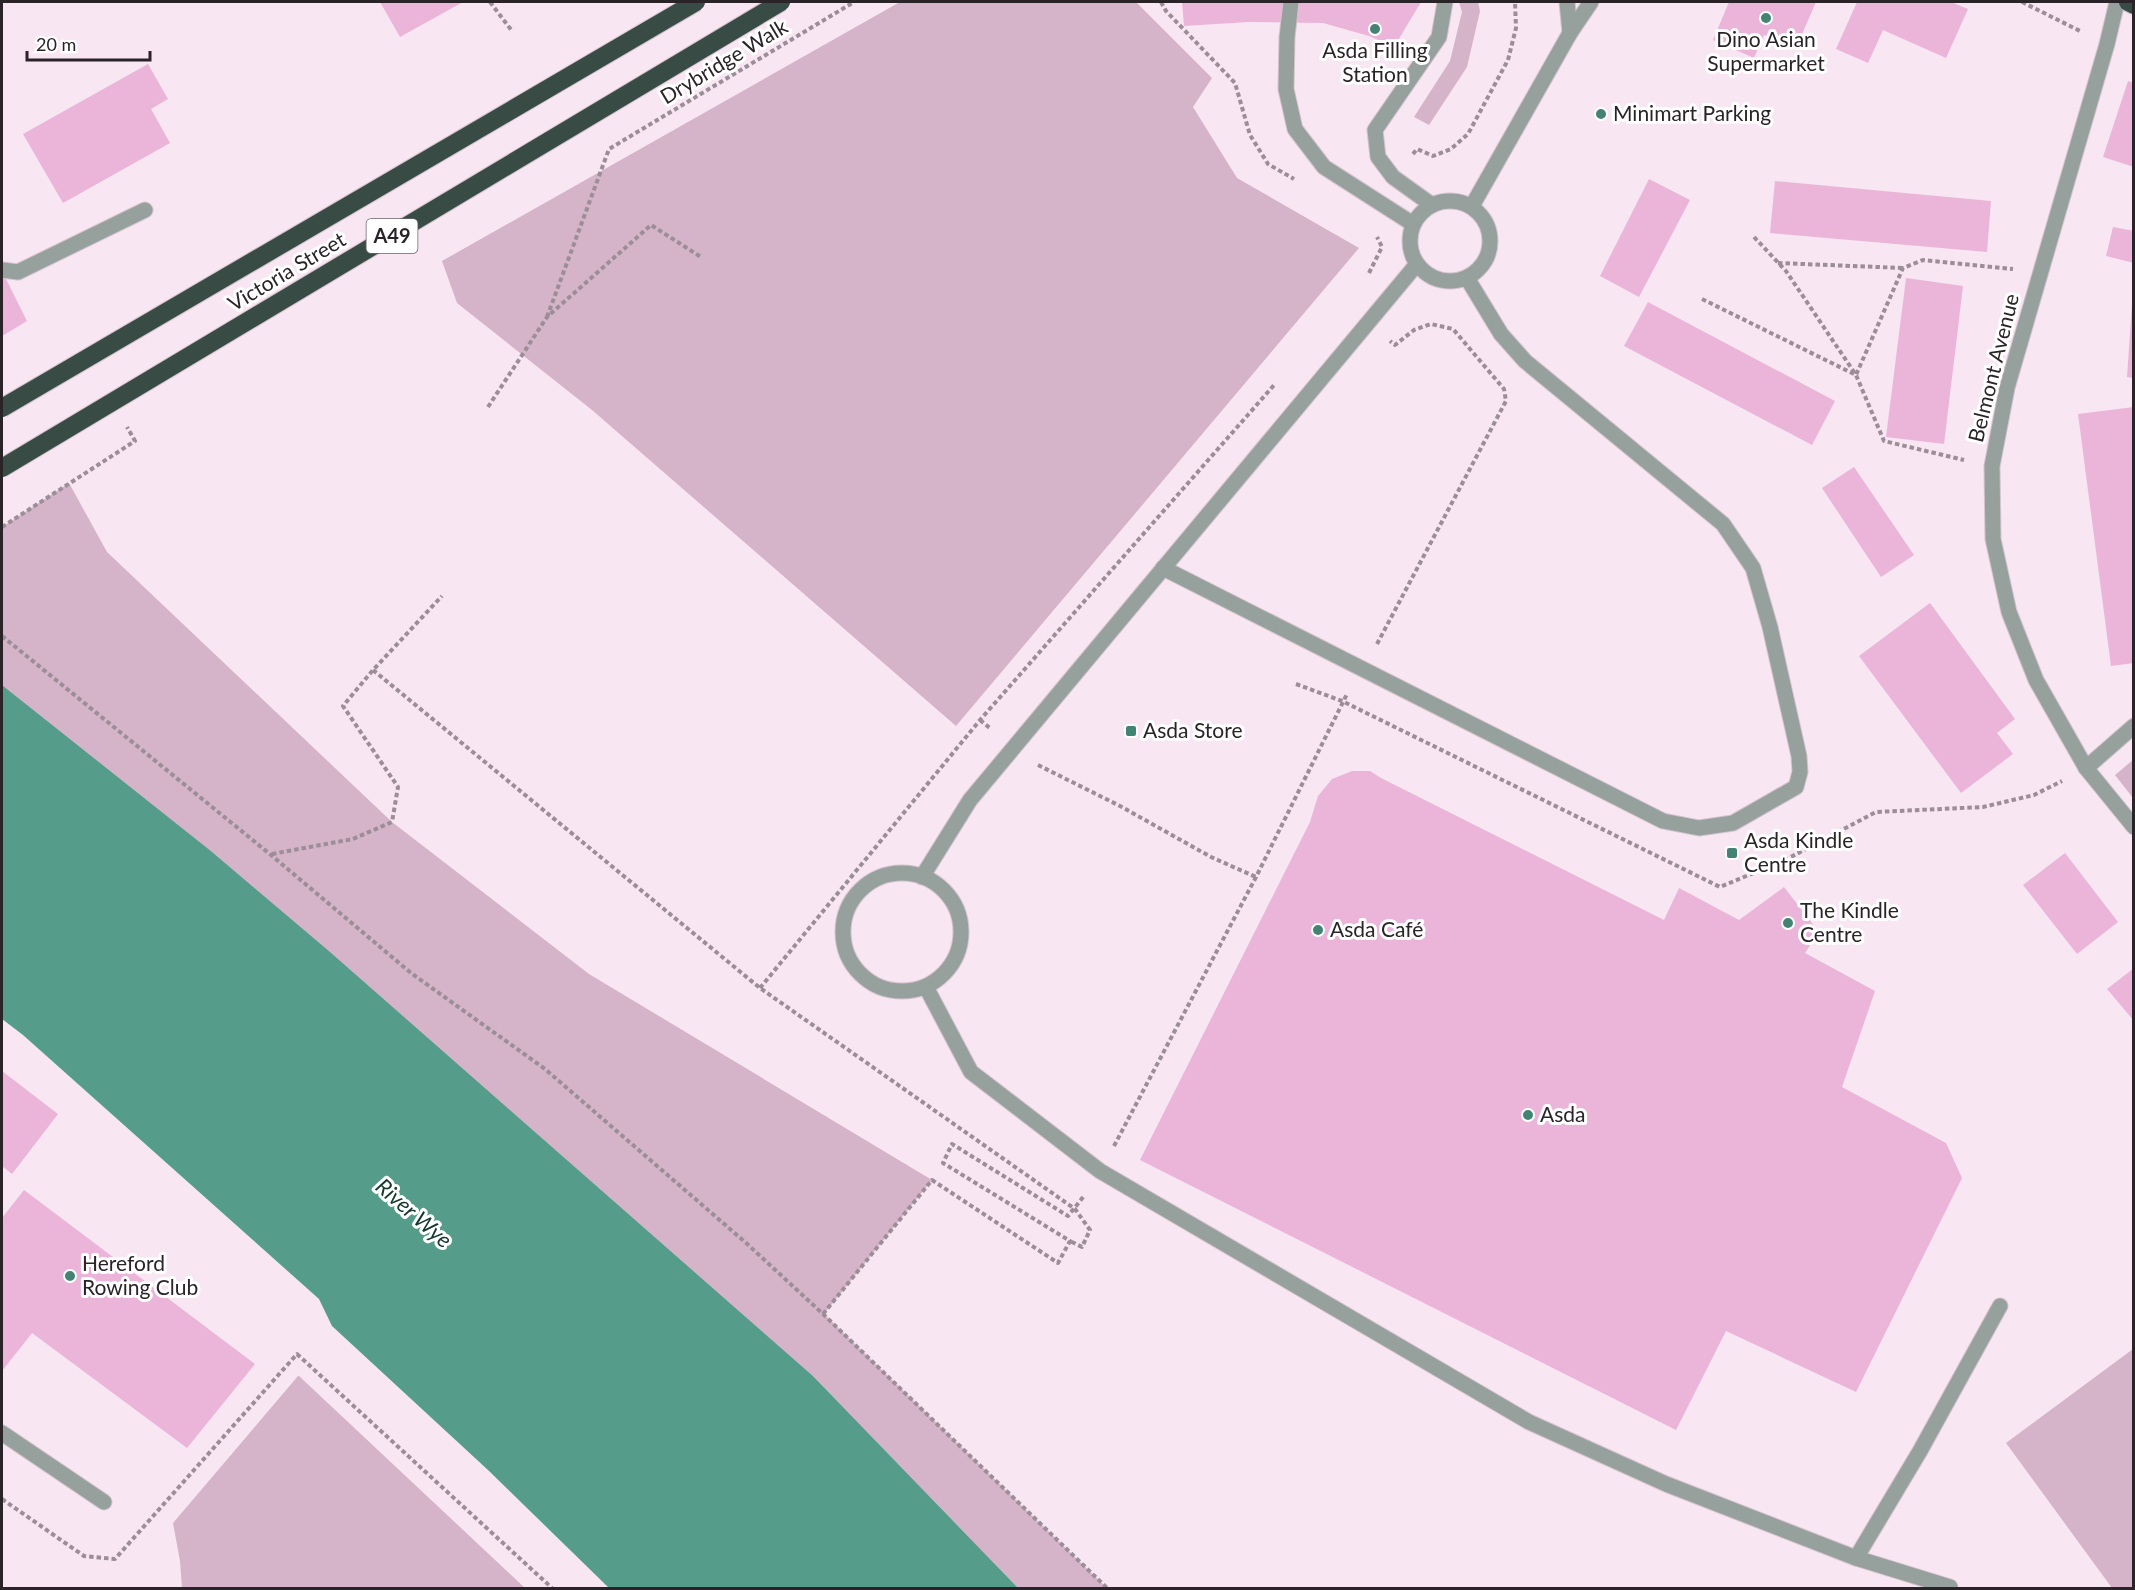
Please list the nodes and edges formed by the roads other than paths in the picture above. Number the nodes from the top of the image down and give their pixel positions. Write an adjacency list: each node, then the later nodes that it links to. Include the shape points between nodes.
1 (696, 2): 18 (highway, Victoria Street / A49, bridge)
2 (781, 2): 19 (highway, Victoria Street / A49, bridge)
3 (1290, 2): 14 (street, via 1286,88 1295,129 1324,166)
4 (1445, 2): 11 (street, via 1439,37 1375,130 1378,157 1393,177)
5 (1567, 2): 10 (street)
6 (1591, 2): 10 (street)
7 (2117, 2): 22 (street, Belmont Avenue, via 2007,388 1992,466 1993,539 2009,612 2036,680)
8 (2128, 2): 9 (highway)
9 (2133, 5)
10 (1570, 33): 12 (street)
11 (1432, 205): 12 (street, via 1459,201); 14 (street, via 1420,213)
12 (1472, 206): 17 (street, via 1486,223 1491,246 1478,271)
13 (145, 210): 16 (street, via 18,272)
14 (1413, 225): 15 (street, via 1411,251)
15 (1417, 264): 17 (street, via 1439,280); 20 (street)
16 (2, 270)
17 (1467, 278): 20 (street, via 1501,334 1525,361 1723,524 1753,568 1799,756 1796,787 1733,823 1699,828 1663,821)
18 (2, 408)
19 (2, 468)
20 (1163, 568): 24 (street, via 970,800)
21 (2133, 726): 22 (street)
22 (2086, 768): 23 (street, Belmont Avenue)
23 (2133, 828)
24 (922, 877): 25 (street, via 951,899 960,918 961,939 955,959 943,975); 25 (street, via 886,875 869,883 847,912 843,930 845,948 853,965 867,980 886,989 906,992)
25 (926, 987): 29 (street, via 971,1072 1100,1171 1529,1422 1666,1484)
26 (2000, 1306): 29 (street)
27 (2, 1433): 28 (street)
28 (104, 1502)
29 (1856, 1558): 30 (street)
30 (1950, 1587)

